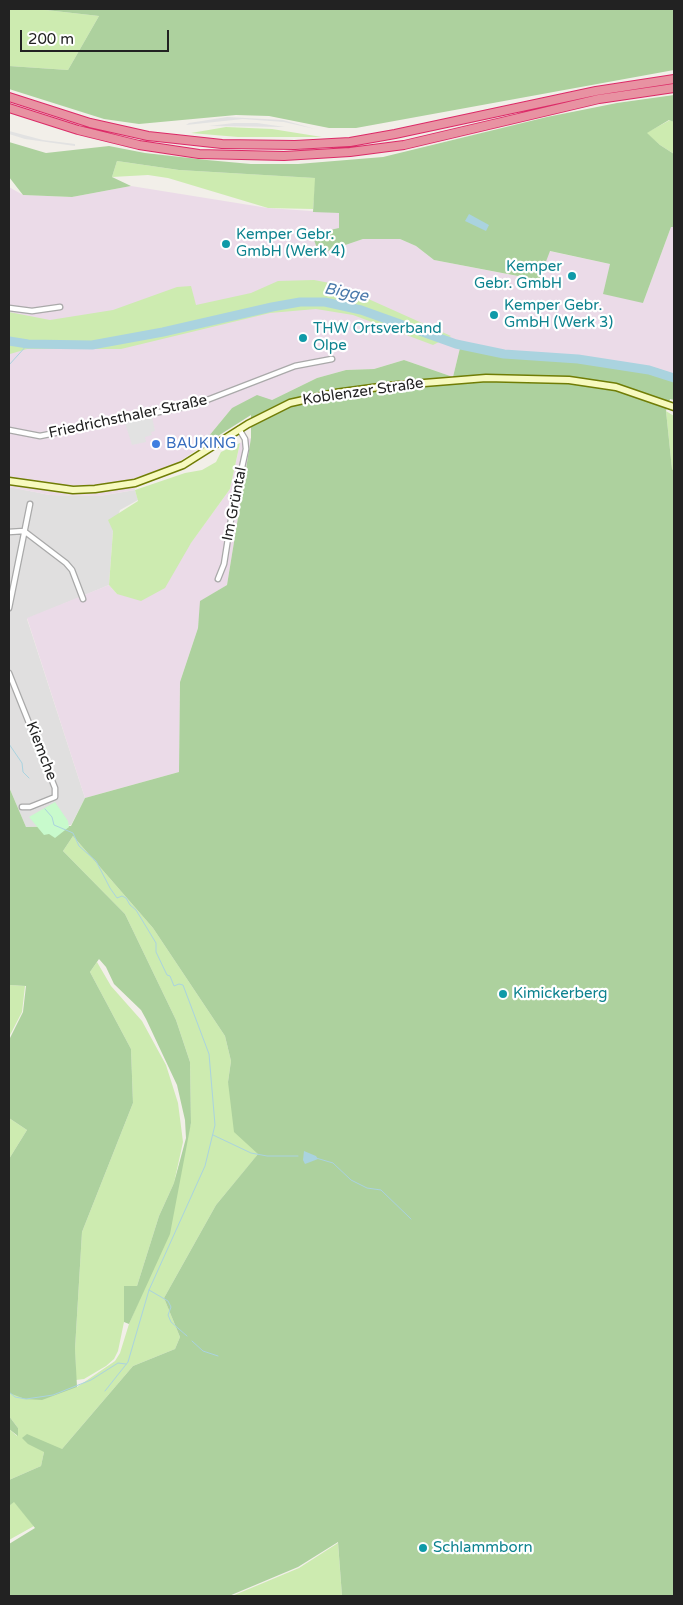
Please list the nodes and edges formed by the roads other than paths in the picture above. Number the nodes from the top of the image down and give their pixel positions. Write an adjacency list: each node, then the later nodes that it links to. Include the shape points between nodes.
1 (674, 79): 3 (highway, via 596,90 350,142 295,145 222,144 148,136 90,123)
2 (674, 88): 4 (highway, via 599,100 404,145 284,156 199,154 138,145)
3 (9, 97)
4 (9, 108)
5 (60, 307): 6 (street, via 32,311)
6 (9, 308)
7 (332, 358): 10 (street, Friedrichsthaler Straße, via 295,366 194,405 40,436)
8 (674, 406): 9 (main road, Koblenzer Straße, via 639,393 596,383 486,378 387,386 309,398 290,403)
9 (239, 429): 11 (main road, Koblenzer Straße, via 183,465 135,483 79,490); 15 (street, Im Grüntal, via 246,449 224,564)
10 (9, 430)
11 (9, 481)
12 (30, 504): 13 (street)
13 (24, 531): 14 (street); 16 (street, via 66,563); 17 (street)
14 (9, 532)
15 (218, 579)
16 (83, 599)
17 (9, 608)
18 (9, 673): 19 (street, Kiemche, via 55,788 55,797)
19 (22, 807)

